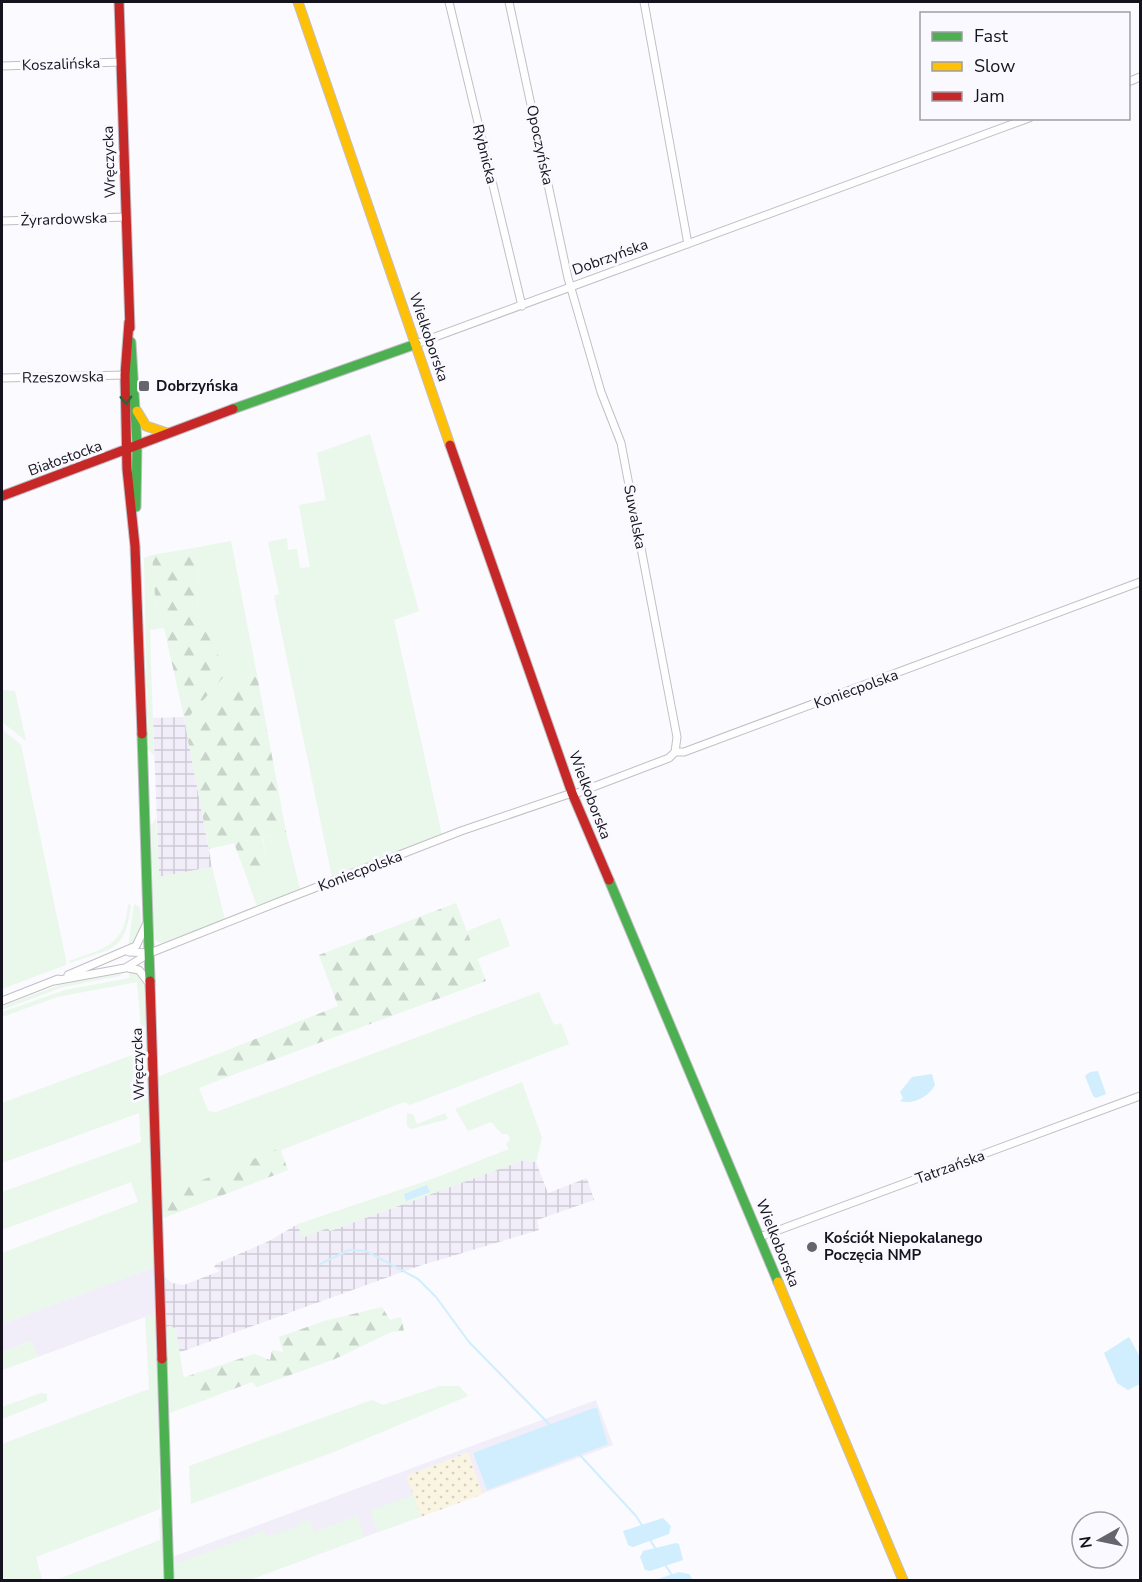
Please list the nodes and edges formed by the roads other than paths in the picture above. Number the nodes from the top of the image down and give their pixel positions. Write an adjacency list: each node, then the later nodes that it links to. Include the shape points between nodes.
1 (119, 2): 6 (street, Wręczycka)
2 (298, 2): 15 (street, Wielkoborska)
3 (449, 2): 13 (street, Rybnicka)
4 (509, 2): 12 (street, Opoczyńska)
5 (644, 2): 11 (street)
6 (121, 62): 7 (street, Koszalińska); 9 (street, Wręczycka)
7 (2, 66)
8 (1024, 120): 11 (street, Dobrzyńska)
9 (126, 217): 10 (street, Żyrardowska); 14 (street, Wręczycka)
10 (2, 221)
11 (688, 244): 12 (street, Dobrzyńska)
12 (572, 287): 13 (street, Dobrzyńska); 26 (street, Suwalska, via 601,392 621,443 677,737)
13 (522, 306): 15 (street, Dobrzyńska)
14 (129, 322): 16 (street, Wręczycka); 18 (street, Wręczycka)
15 (416, 344): 19 (street, Dobrzyńska); 27 (street, Wielkoborska)
16 (125, 375): 17 (street, Rzeszowska); 20 (street, Wręczycka, one-way to 20)
17 (2, 378)
18 (136, 409): 19 (street, via 146,426); 21 (street, Wręczycka)
19 (167, 433): 21 (street, Dobrzyńska)
20 (126, 435): 21 (street); 22 (street, Wręczycka)
21 (137, 444): 22 (street, Białostocka); 24 (street, Wręczycka)
22 (127, 450): 23 (street, Białostocka); 24 (street, Wręczycka)
23 (2, 496)
24 (135, 546): 28 (street, Wręczycka)
25 (1140, 582): 26 (street, Koniecpolska, via 822,702)
26 (675, 752): 27 (street, Koniecpolska, via 669,758)
27 (572, 794): 30 (street, Koniecpolska, via 461,831); 36 (street, Wielkoborska)
28 (148, 919): 29 (street, via 140,941); 30 (street, Wręczycka)
29 (125, 953): 30 (street); 32 (street)
30 (150, 953): 31 (street); 33 (street, Wręczycka)
31 (125, 968): 32 (street); 33 (street, via 139,970)
32 (54, 981): 34 (street)
33 (151, 987): 37 (street, Wręczycka)
34 (2, 1001)
35 (1140, 1096): 36 (street, Tatrzańska)
36 (760, 1237): 38 (street, Wielkoborska)
37 (168, 1581)
38 (903, 1581)

